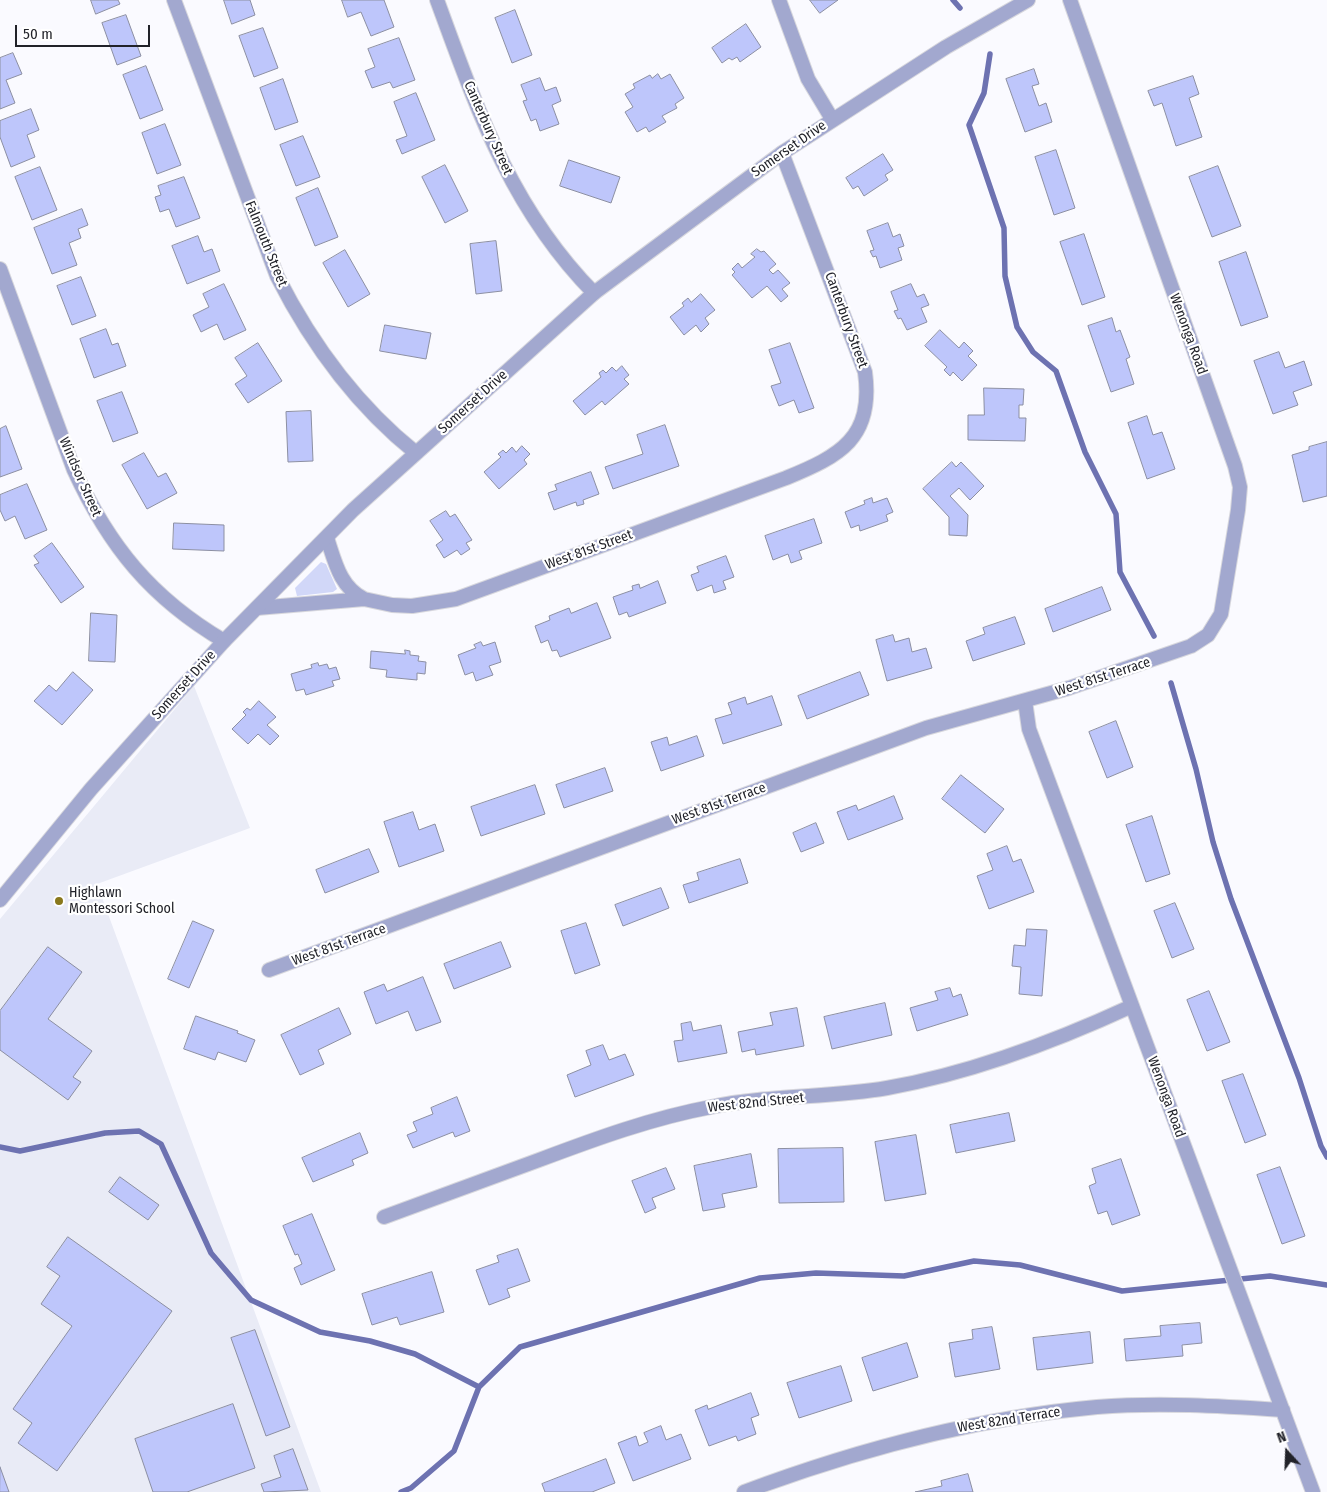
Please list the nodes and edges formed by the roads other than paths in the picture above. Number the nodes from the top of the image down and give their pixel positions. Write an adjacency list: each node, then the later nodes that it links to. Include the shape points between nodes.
1 (174, 0): 10 (street, Falmouth Street, via 277,276 298,317 324,358 366,408)
2 (437, 0): 9 (street, Canterbury Street, via 481,117 512,184 544,234)
3 (779, 0): 6 (street, via 808,79)
4 (1028, 0): 6 (street, Somerset Drive, via 946,46)
5 (1070, 0): 16 (street, Wenonga Road, via 1240,487 1221,614 1208,635)
6 (832, 119): 7 (street, Somerset Drive)
7 (782, 153): 9 (street, Somerset Drive); 11 (street, Canterbury Street, via 859,354 867,388 866,404 853,440 836,454)
8 (0, 269): 15 (street, Windsor Street, via 74,470 113,542 141,576 188,620)
9 (594, 294): 10 (street, Somerset Drive)
10 (416, 453): 12 (street, Somerset Drive)
11 (808, 469): 13 (street, West 81st Street, via 456,598 412,606)
12 (327, 538): 13 (street, West 81st Street, via 345,585); 14 (street, Somerset Drive)
13 (364, 599): 14 (street, West 81st Street)
14 (257, 608): 15 (street, Somerset Drive)
15 (224, 641): 18 (street, Somerset Drive, via 91,789)
16 (1174, 654): 17 (street, West 81st Terrace)
17 (1025, 700): 19 (street, West 81st Terrace, via 926,728); 20 (street, Wenonga Road, via 1029,729)
18 (0, 900)
19 (269, 970)
20 (1132, 1006): 21 (street, West 82nd Street, via 1016,1053 938,1077 833,1095 712,1106 659,1118); 22 (street, Wenonga Road)
21 (384, 1217)
22 (1283, 1410): 23 (street, West 82nd Terrace, via 1154,1405 1098,1407 1024,1416 904,1440); 24 (street, Wenonga Road)
23 (744, 1492)
24 (1313, 1492)

